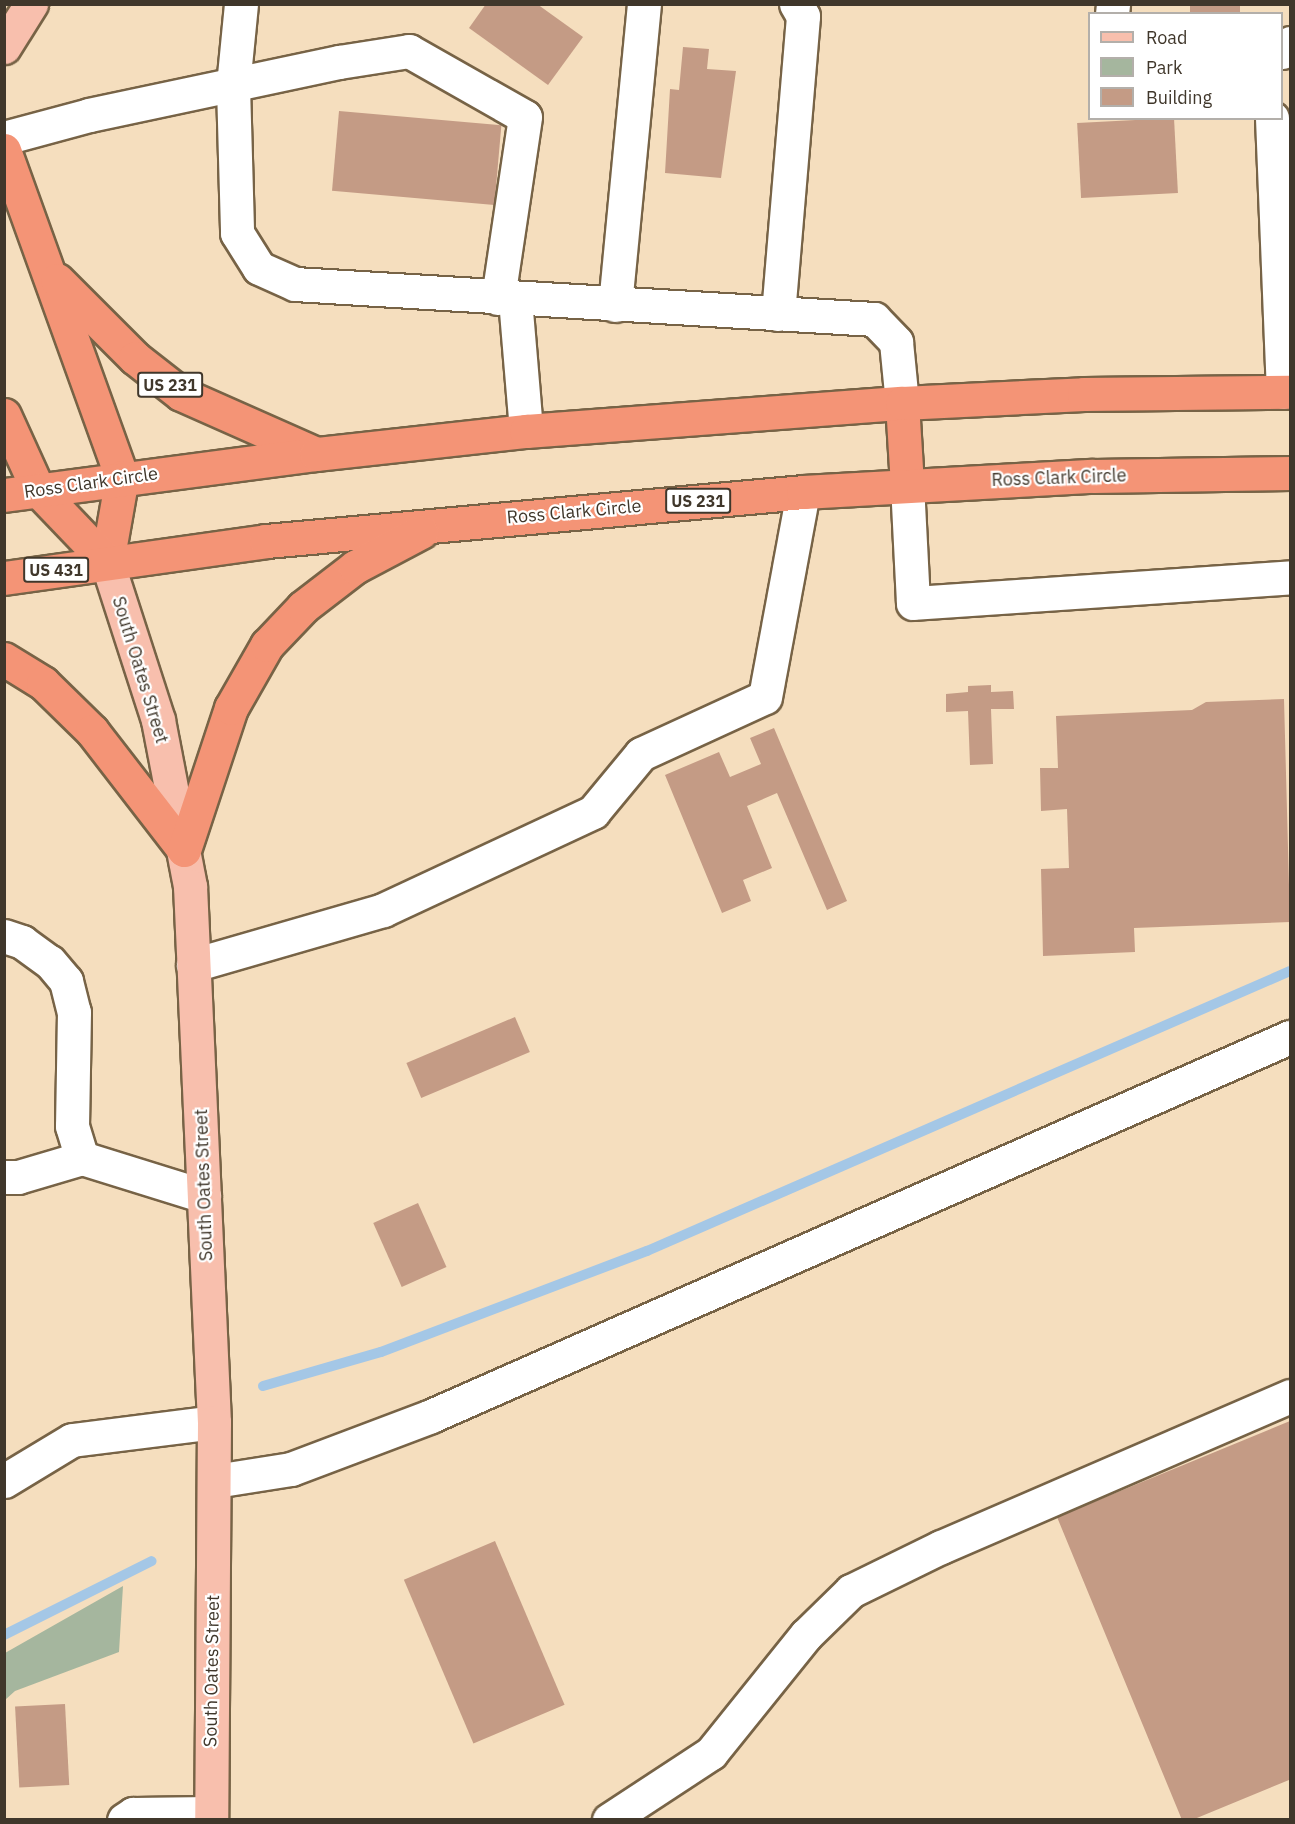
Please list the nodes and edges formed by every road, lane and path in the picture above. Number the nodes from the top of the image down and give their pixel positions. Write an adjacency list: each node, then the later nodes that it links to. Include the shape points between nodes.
1 (31, 4): 5 (main road)
2 (241, 4): 6 (lane)
3 (645, 4): 12 (lane)
4 (796, 4): 13 (lane, via 803,16)
5 (4, 47)
6 (234, 86): 8 (lane, via 89,115); 11 (lane, via 237,233 259,268 295,284); 11 (lane, via 409,51 525,117)
7 (1272, 120): 14 (lane)
8 (4, 138)
9 (4, 150): 10 (highway, South Oates Street / US 231)
10 (52, 275): 18 (highway, US 231, via 135,358 181,394); 20 (highway, South Oates Street)
11 (507, 299): 12 (lane); 17 (lane)
12 (615, 305): 13 (lane)
13 (778, 314): 15 (lane, via 874,319 896,342)
14 (1287, 392): 15 (highway, Ross Clark Circle, via 1083,394)
15 (902, 403): 17 (highway, Ross Clark Circle); 21 (highway)
16 (4, 415): 22 (highway, South Oates Street)
17 (526, 431): 18 (highway, Ross Clark Circle)
18 (316, 454): 20 (highway, Ross Clark Circle)
19 (1290, 473): 21 (highway, Ross Clark Circle / US 231)
20 (122, 477): 22 (highway, Ross Clark Circle); 26 (highway, South Oates Street)
21 (908, 484): 23 (highway, Ross Clark Circle / US 231); 27 (lane, via 913,603)
22 (38, 489): 24 (highway, Ross Clark Circle); 26 (highway, South Oates Street)
23 (803, 492): 25 (highway, Ross Clark Circle / US 231); 32 (lane, via 765,698 641,754 593,812 384,910)
24 (4, 495)
25 (436, 524): 26 (highway, Ross Clark Circle / US 231); 30 (highway, via 355,567 303,607 267,645 231,708)
26 (107, 562): 28 (highway, Ross Clark Circle / US 431); 30 (main road, South Oates Street, via 158,720)
27 (1290, 577)
28 (4, 578)
29 (4, 658): 30 (highway, via 43,683 92,731)
30 (184, 850): 32 (main road, South Oates Street, via 190,886)
31 (4, 936): 34 (lane, via 21,942 50,962 66,981 74,1012 72,1126)
32 (193, 965): 36 (main road, South Oates Street)
33 (1290, 1037): 40 (lane, via 430,1416 291,1469)
34 (82, 1158): 35 (lane, via 18,1177); 36 (lane)
35 (4, 1177)
36 (204, 1196): 38 (main road, South Oates Street)
37 (1290, 1396): 42 (lane, via 941,1547 851,1591 806,1635 711,1753)
38 (214, 1422): 39 (lane, via 72,1440); 40 (main road, South Oates Street)
39 (4, 1481)
40 (214, 1481): 41 (main road, South Oates Street)
41 (211, 1816): 43 (lane, via 133,1814)
42 (615, 1818)
43 (124, 1820)

